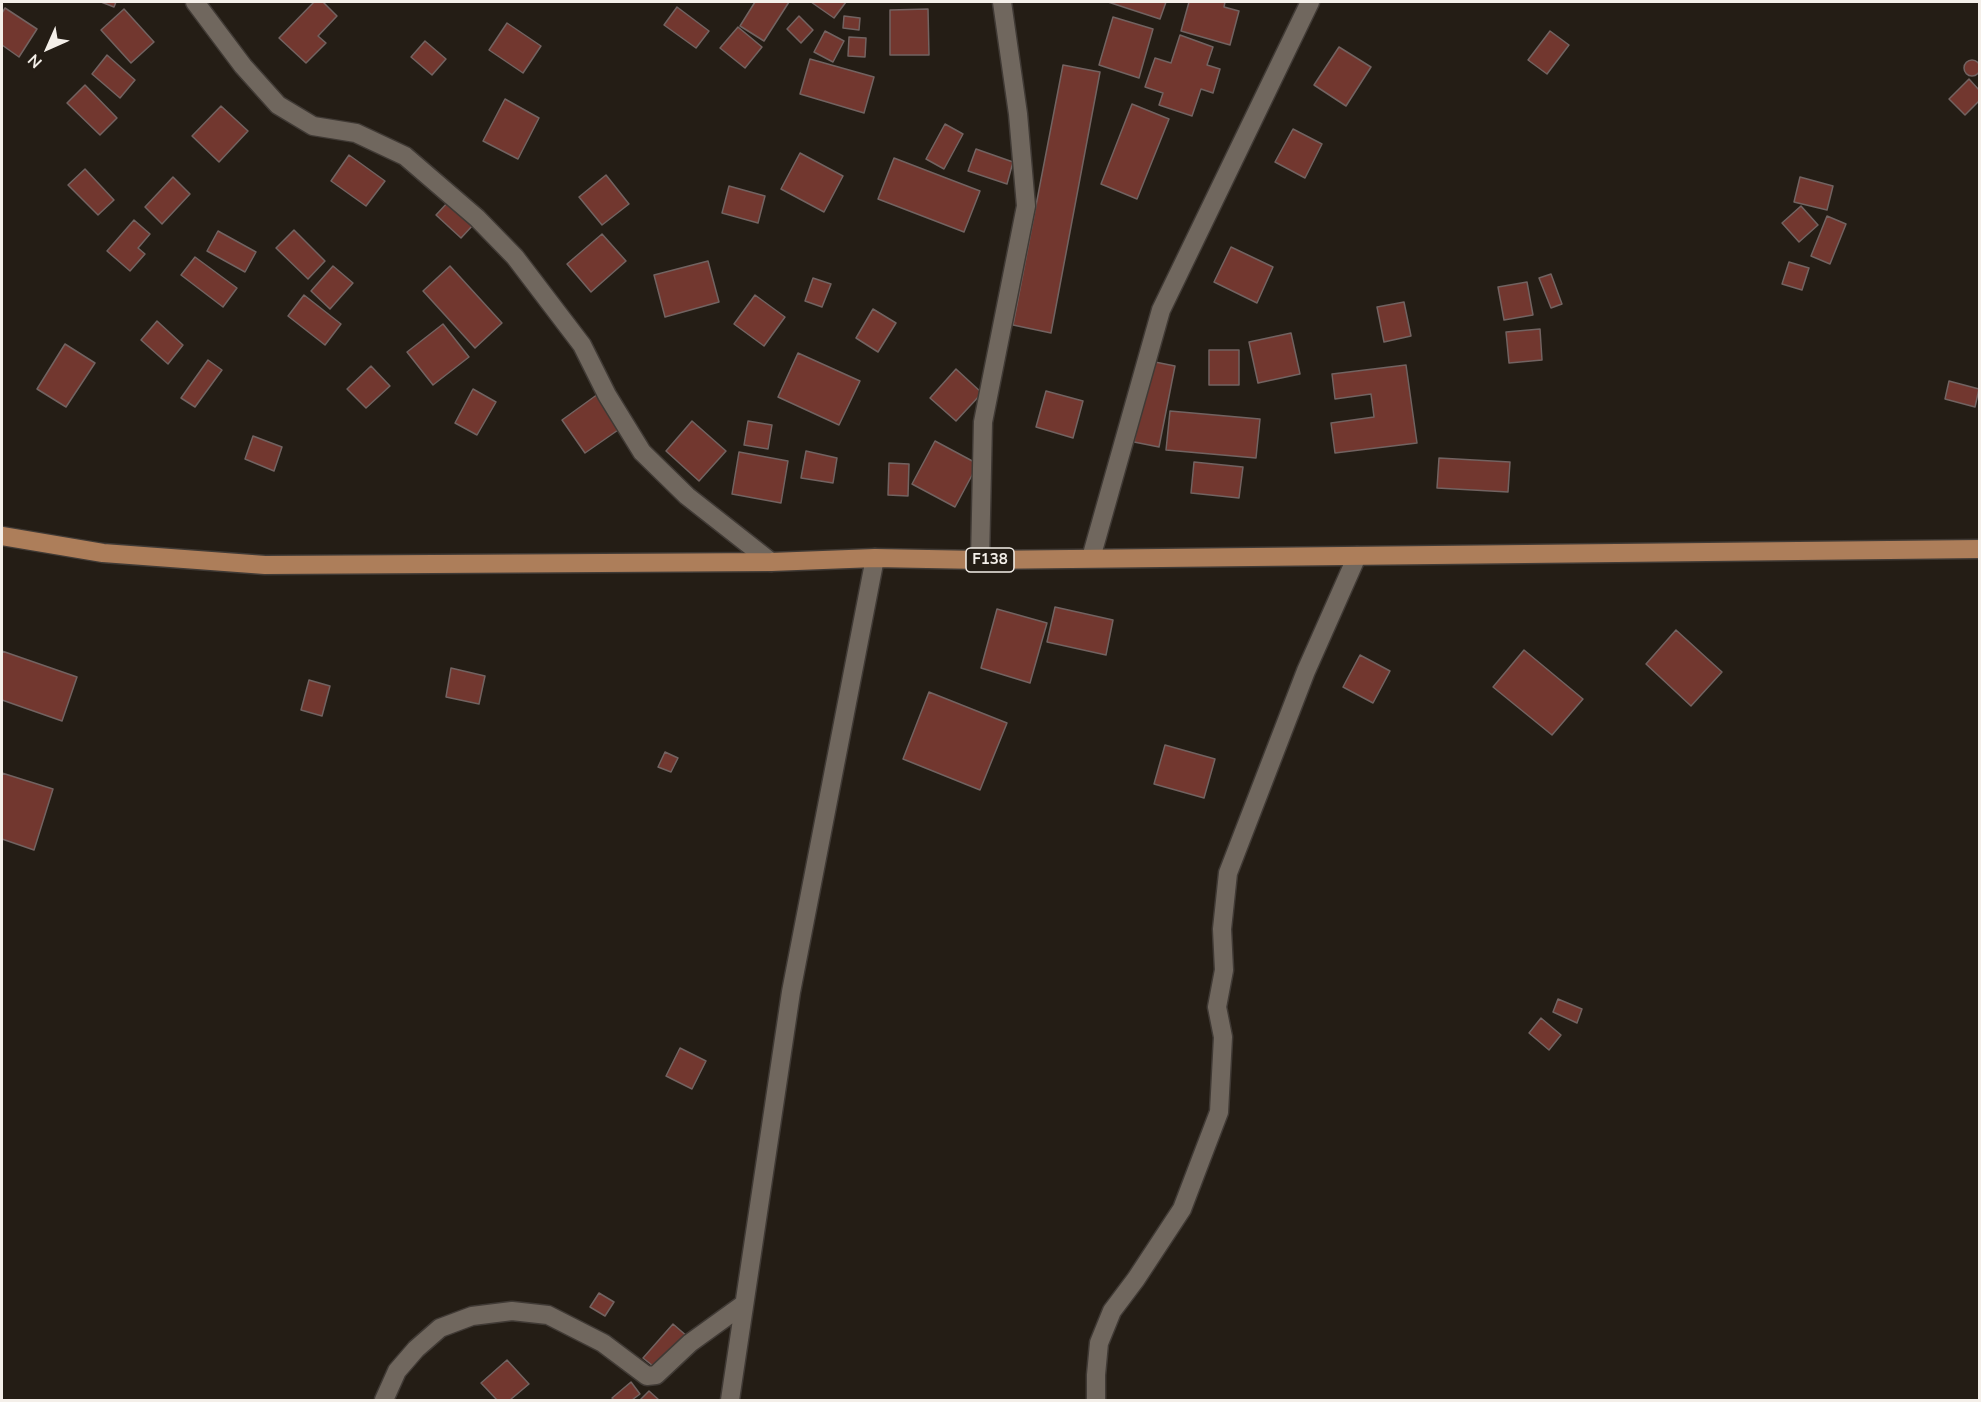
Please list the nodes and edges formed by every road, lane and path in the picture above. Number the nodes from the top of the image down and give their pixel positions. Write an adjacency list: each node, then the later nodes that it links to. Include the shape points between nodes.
1 (195, 2): 10 (street, via 278,105 313,126 356,133 405,156 477,218 514,257 582,345 642,452 687,496)
2 (1002, 2): 9 (street, via 1026,206 983,422)
3 (1310, 2): 8 (street, via 1161,310)
4 (2, 536): 10 (main road, F138, via 103,553 265,565)
5 (1980, 549): 6 (main road, F138)
6 (1357, 556): 8 (main road, F138); 14 (street, via 1301,682 1228,873 1222,929 1224,970 1217,1006 1223,1037 1219,1112 1182,1209 1112,1311 1099,1343)
7 (875, 558): 9 (main road, F138); 10 (main road, F138); 11 (street, via 791,992)
8 (1092, 558): 9 (main road, F138)
9 (980, 560)
10 (771, 561)
11 (744, 1304): 12 (street); 13 (street, via 690,1343 656,1376 647,1376 603,1343 548,1315 512,1311 472,1316 440,1328 416,1349 397,1371)
12 (729, 1399)
13 (384, 1401)
14 (1096, 1401)

